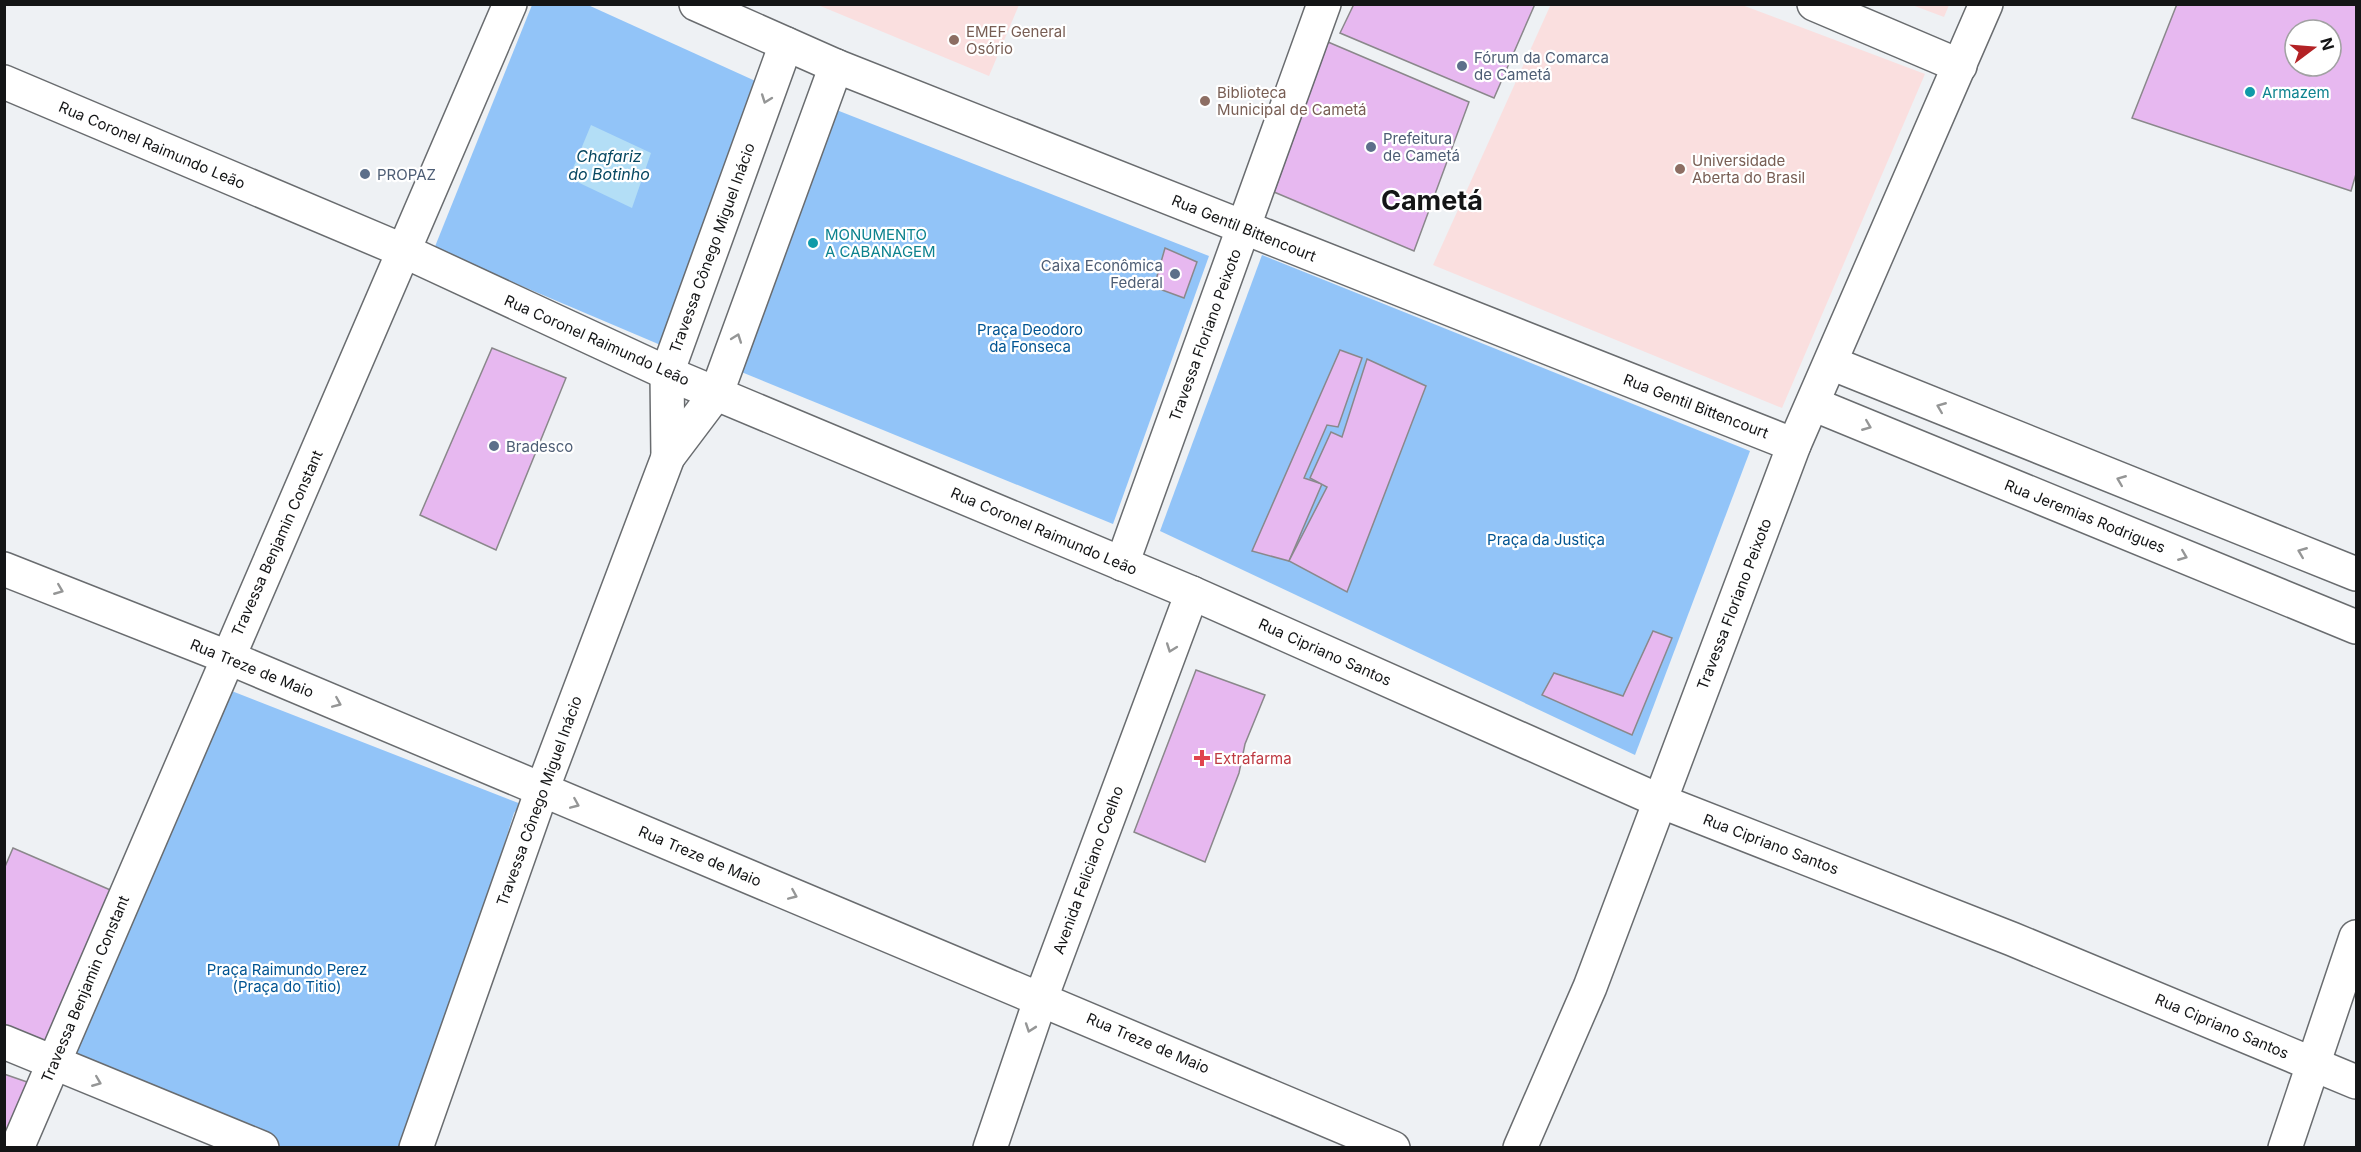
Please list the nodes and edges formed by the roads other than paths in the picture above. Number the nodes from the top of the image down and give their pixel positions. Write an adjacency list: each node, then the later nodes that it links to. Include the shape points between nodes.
1 (510, 4): 11 (street, Travessa Benjamin Constant)
2 (696, 4): 6 (street, Rua Gentil Bittencourt)
3 (1324, 4): 10 (street, Travessa Floriano Peixoto)
4 (1814, 4): 8 (street)
5 (1986, 4): 8 (street, Travessa Floriano Peixoto)
6 (786, 44): 7 (street, Rua Gentil Bittencourt); 13 (street, Travessa Cônego Miguel Inácio, one-way to 13)
7 (836, 66): 10 (street, Rua Gentil Bittencourt); 14 (street, Travessa Cônego Miguel Inácio, one-way to 7)
8 (1960, 66): 12 (street, Travessa Floriano Peixoto)
9 (4, 82): 11 (street, Rua Coronel Raimundo Leão)
10 (1244, 228): 16 (street, Rua Gentil Bittencourt); 18 (street, Travessa Floriano Peixoto)
11 (404, 251): 13 (street, Rua Coronel Raimundo Leão); 23 (street, Travessa Benjamin Constant)
12 (1831, 363): 15 (street, Travessa Floriano Peixoto); 20 (street, one-way to 12)
13 (667, 373): 14 (street, Rua Coronel Raimundo Leão); 17 (street, Travessa Cônego Miguel Inácio)
14 (717, 393): 17 (street, Travessa Cônego Miguel Inácio); 18 (street, Rua Coronel Raimundo Leão)
15 (1813, 404): 16 (street, Travessa Floriano Peixoto); 22 (street, Rua Jeremias Rodrigues, one-way to 22)
16 (1794, 445): 25 (street, Travessa Floriano Peixoto)
17 (668, 457): 24 (street, Travessa Cônego Miguel Inácio)
18 (1122, 564): 21 (street, Rua Coronel Raimundo Leão)
19 (4, 569): 23 (street, Rua Treze de Maio, one-way to 23)
20 (2356, 574)
21 (1192, 593): 25 (street, Rua Cipriano Santos); 27 (street, Avenida Feliciano Coelho, one-way to 27)
22 (2356, 627)
23 (227, 657): 24 (street, Rua Treze de Maio, one-way to 24); 29 (street, Travessa Benjamin Constant)
24 (542, 790): 27 (street, Rua Treze de Maio, one-way to 27); 34 (street, Travessa Cônego Miguel Inácio)
25 (1660, 801): 30 (street, Rua Cipriano Santos, via 2012,939); 37 (street, Travessa Floriano Peixoto, via 1590,987)
26 (2356, 937): 30 (street)
27 (1041, 998): 35 (street, Avenida Feliciano Coelho, one-way to 35); 36 (street, Rua Treze de Maio)
28 (4, 1042): 29 (street)
29 (53, 1064): 32 (street, Travessa Benjamin Constant); 33 (street, one-way to 33)
30 (2314, 1065): 31 (street, Rua Cipriano Santos); 38 (street)
31 (2356, 1082)
32 (17, 1148)
33 (262, 1148)
34 (416, 1148)
35 (990, 1148)
36 (1393, 1148)
37 (1520, 1148)
38 (2285, 1148)

